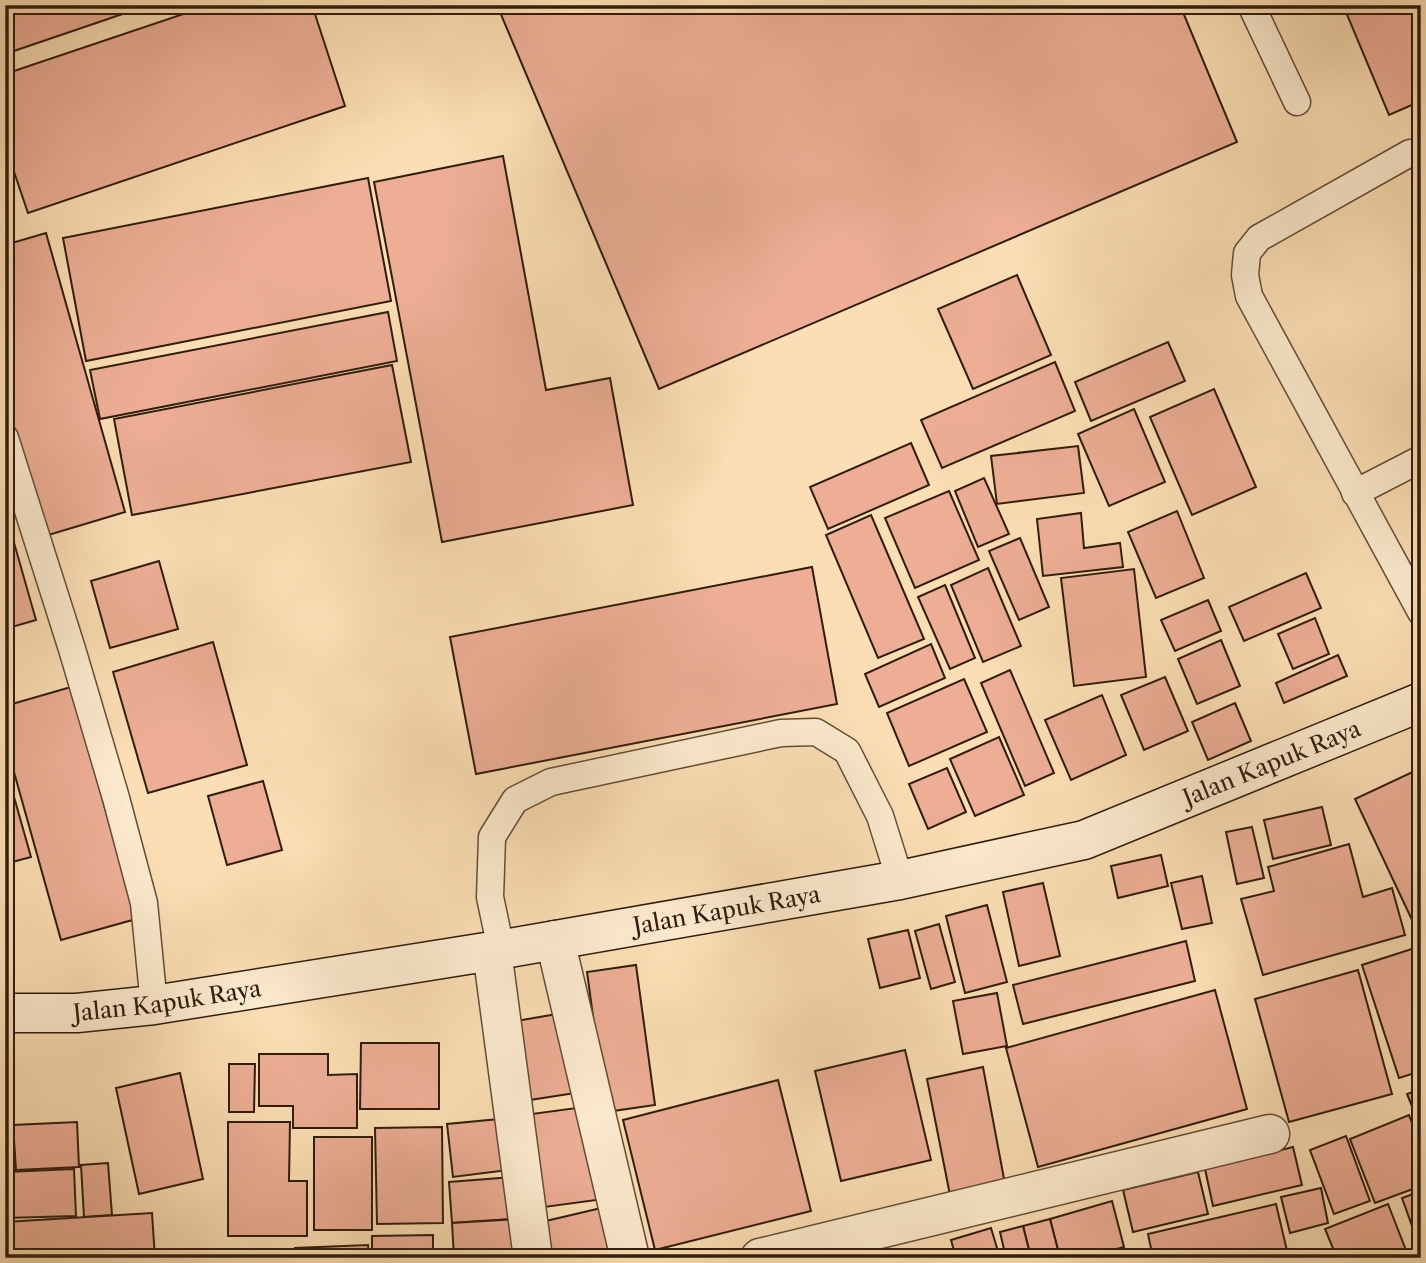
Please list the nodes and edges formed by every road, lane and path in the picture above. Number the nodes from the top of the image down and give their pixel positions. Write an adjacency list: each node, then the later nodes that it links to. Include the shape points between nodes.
1 (1251, 5): 2 (lane)
2 (1297, 102)
3 (1421, 153): 6 (lane, via 1410,153 1259,238 1247,253 1249,296)
4 (5, 438): 12 (lane, via 80,674 144,903)
5 (1421, 459): 6 (lane)
6 (1355, 493): 7 (lane)
7 (1421, 612)
8 (1421, 702): 9 (main road, Jalan Kapuk Raya, via 1084,839)
9 (900, 880): 10 (main road, Jalan Kapuk Raya); 11 (lane, via 880,816 847,751 816,732 782,733 551,782 515,800 492,837 490,897)
10 (555, 940): 11 (main road, Jalan Kapuk Raya); 16 (main road)
11 (496, 950): 12 (main road, Jalan Kapuk Raya); 15 (main road)
12 (153, 1005): 13 (main road, Jalan Kapuk Raya, via 77,1013)
13 (5, 1013)
14 (1270, 1135): 17 (main road)
15 (533, 1258)
16 (630, 1258)
17 (760, 1258)

